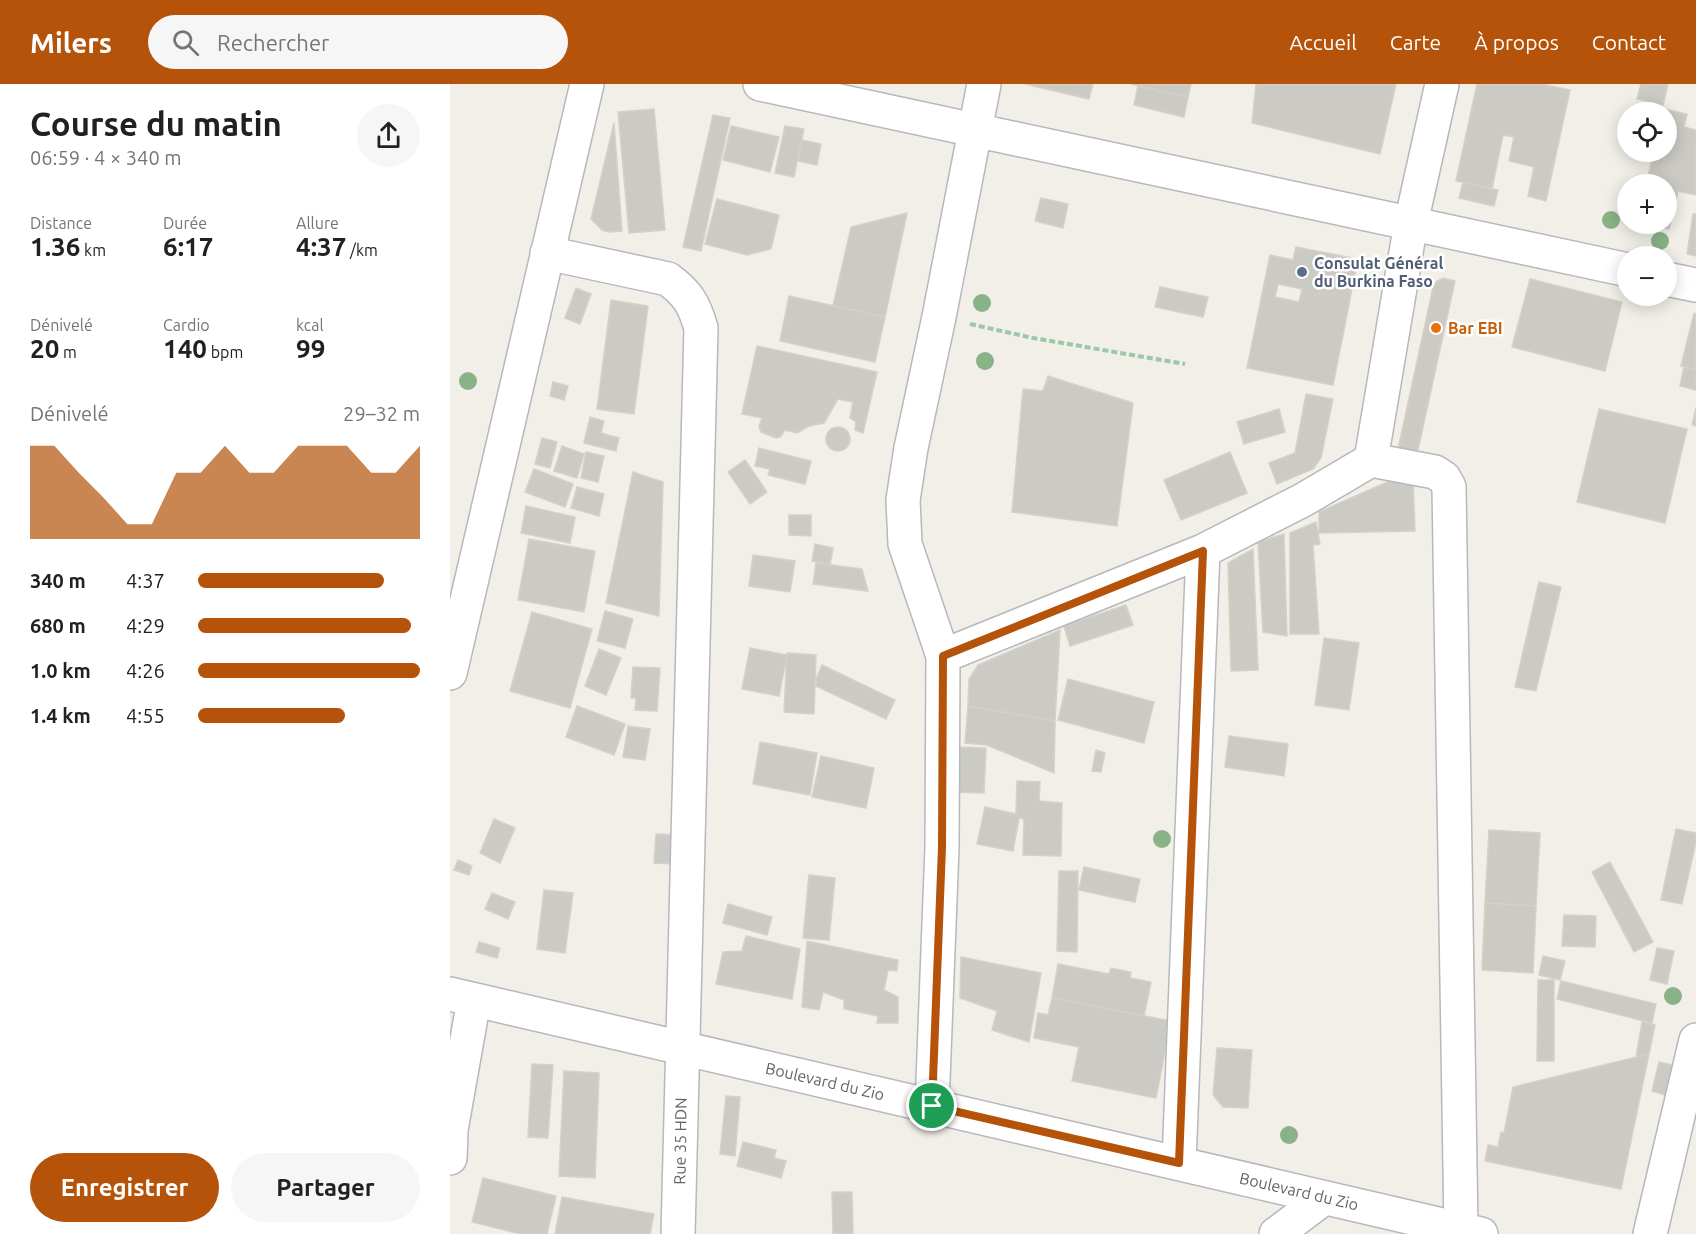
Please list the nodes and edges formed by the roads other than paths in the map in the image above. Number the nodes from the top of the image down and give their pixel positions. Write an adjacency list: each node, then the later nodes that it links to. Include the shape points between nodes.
1 (586, 84): 7 (street)
2 (760, 84): 5 (street)
3 (984, 84): 5 (street)
4 (1442, 84): 6 (street)
5 (975, 130): 6 (street); 14 (street, via 903,500 905,544)
6 (1411, 223): 8 (street); 11 (street)
7 (548, 253): 13 (street); 18 (street, Rue 35 HDN, via 668,279 684,291 701,328)
8 (1617, 268)
9 (1677, 281): 10 (street)
10 (1696, 285)
11 (1371, 460): 12 (street); 23 (street, via 1435,472 1449,487)
12 (1203, 551): 14 (street); 21 (street)
13 (456, 617): 15 (street)
14 (943, 656): 19 (street, via 942,847)
15 (450, 673)
16 (462, 997): 18 (street, Boulevard du Zio); 20 (street)
17 (1696, 1040): 26 (street)
18 (683, 1048): 19 (street, Boulevard du Zio); 24 (street, Rue 35 HDN)
19 (932, 1106): 21 (street, Boulevard du Zio)
20 (450, 1140)
21 (1179, 1163): 22 (street, Boulevard du Zio)
22 (1324, 1198): 23 (street, Boulevard du Zio); 25 (street)
23 (1469, 1232)
24 (678, 1234)
25 (1276, 1234)
26 (1650, 1234)

